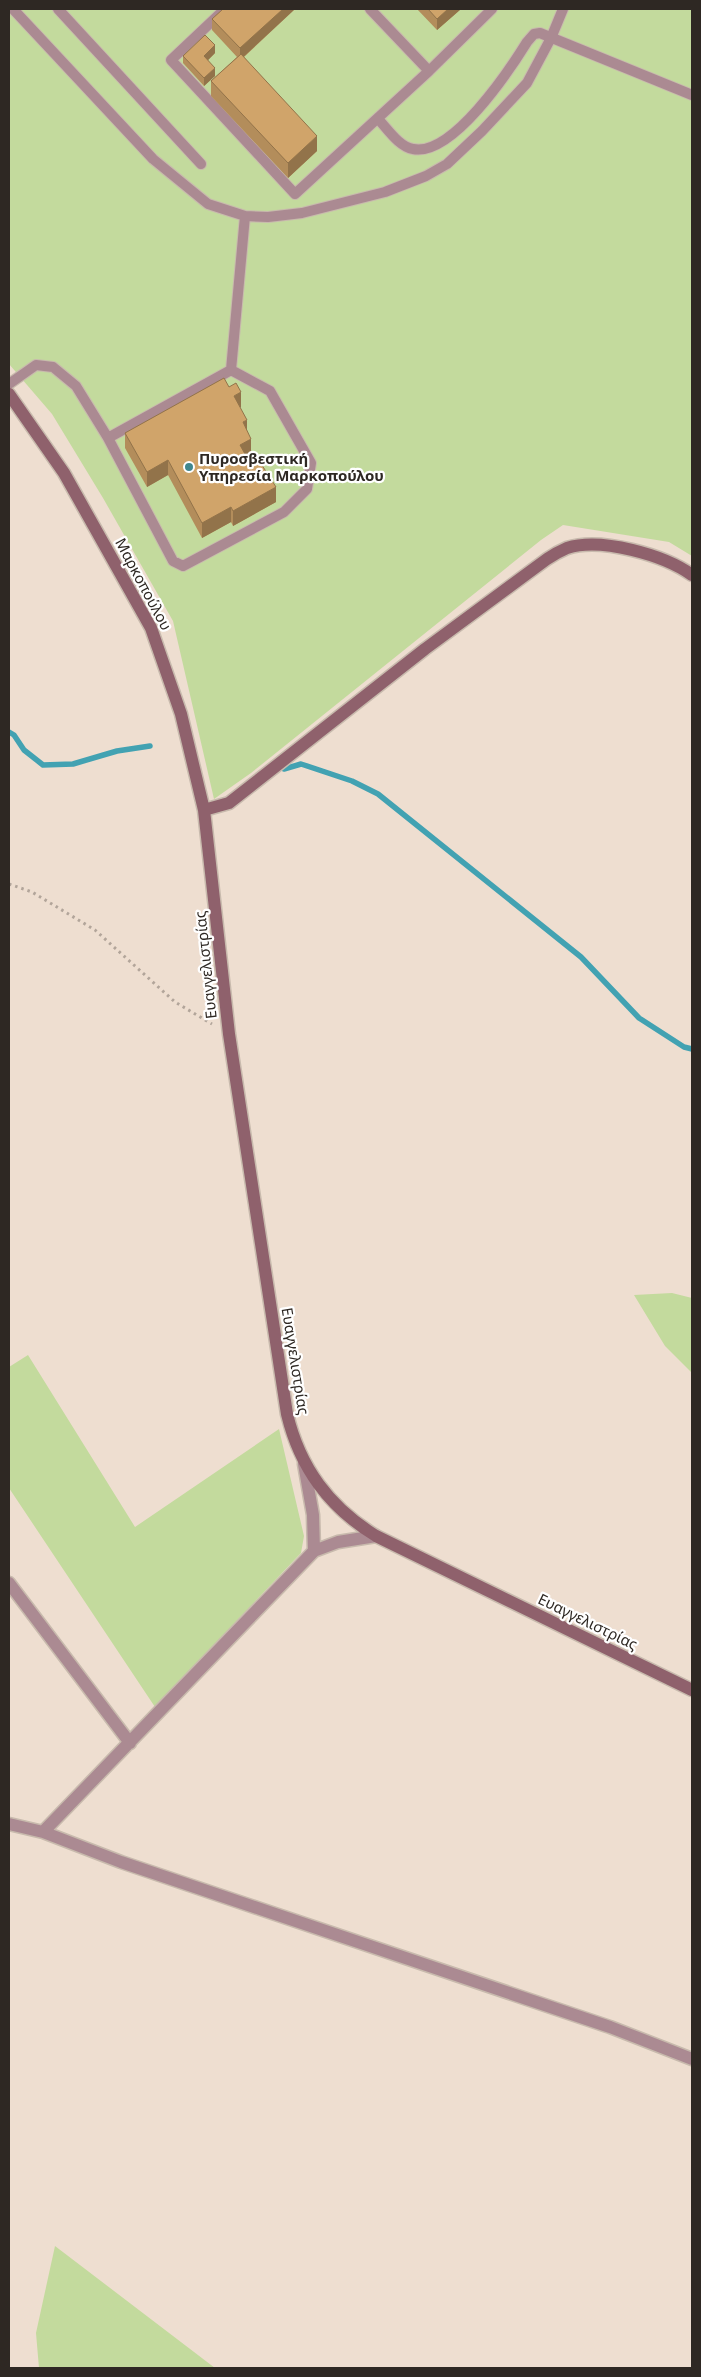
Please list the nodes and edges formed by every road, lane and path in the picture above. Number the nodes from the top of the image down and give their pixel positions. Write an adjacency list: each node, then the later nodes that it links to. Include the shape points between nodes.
1 (13, 9): 12 (lane, via 152,160 208,204)
2 (58, 9): 11 (lane)
3 (225, 9): 10 (lane, via 170,60 295,194)
4 (370, 9): 8 (lane)
5 (492, 9): 8 (lane)
6 (563, 9): 7 (lane)
7 (551, 38): 9 (lane); 10 (lane, via 534,34 492,95 460,126 424,150 402,144); 12 (lane, via 527,83 447,164 385,192 302,213)
8 (429, 71): 10 (lane)
9 (692, 95)
10 (378, 118)
11 (201, 164)
12 (245, 216): 13 (lane)
13 (231, 370): 16 (lane); 16 (lane, via 270,391 311,463 307,489 284,512 183,566 173,561)
14 (9, 384): 16 (lane, via 36,365 53,367 76,386)
15 (9, 394): 18 (street, Μαρκοπούλου, via 64,472 151,628 181,714)
16 (108, 438)
17 (692, 575): 18 (street, via 646,554 591,545 567,548 546,559 425,649 230,803)
18 (204, 810): 20 (street, Ευαγγελιστρίας)
19 (9, 884): 20 (path, via 32,892 95,930 175,1002)
20 (229, 1034): 21 (street, Ευαγγελιστρίας, via 287,1414)
21 (304, 1464): 22 (street, Ευαγγελιστρίας, via 333,1503); 23 (street, via 313,1514)
22 (376, 1536): 23 (street, via 338,1542); 25 (street, Ευαγγελιστρίας)
23 (314, 1551): 26 (street)
24 (9, 1583): 26 (street)
25 (692, 1690)
26 (130, 1744): 28 (street)
27 (9, 1824): 28 (street)
28 (43, 1832): 29 (street, via 130,1865 610,2027)
29 (692, 2059)

